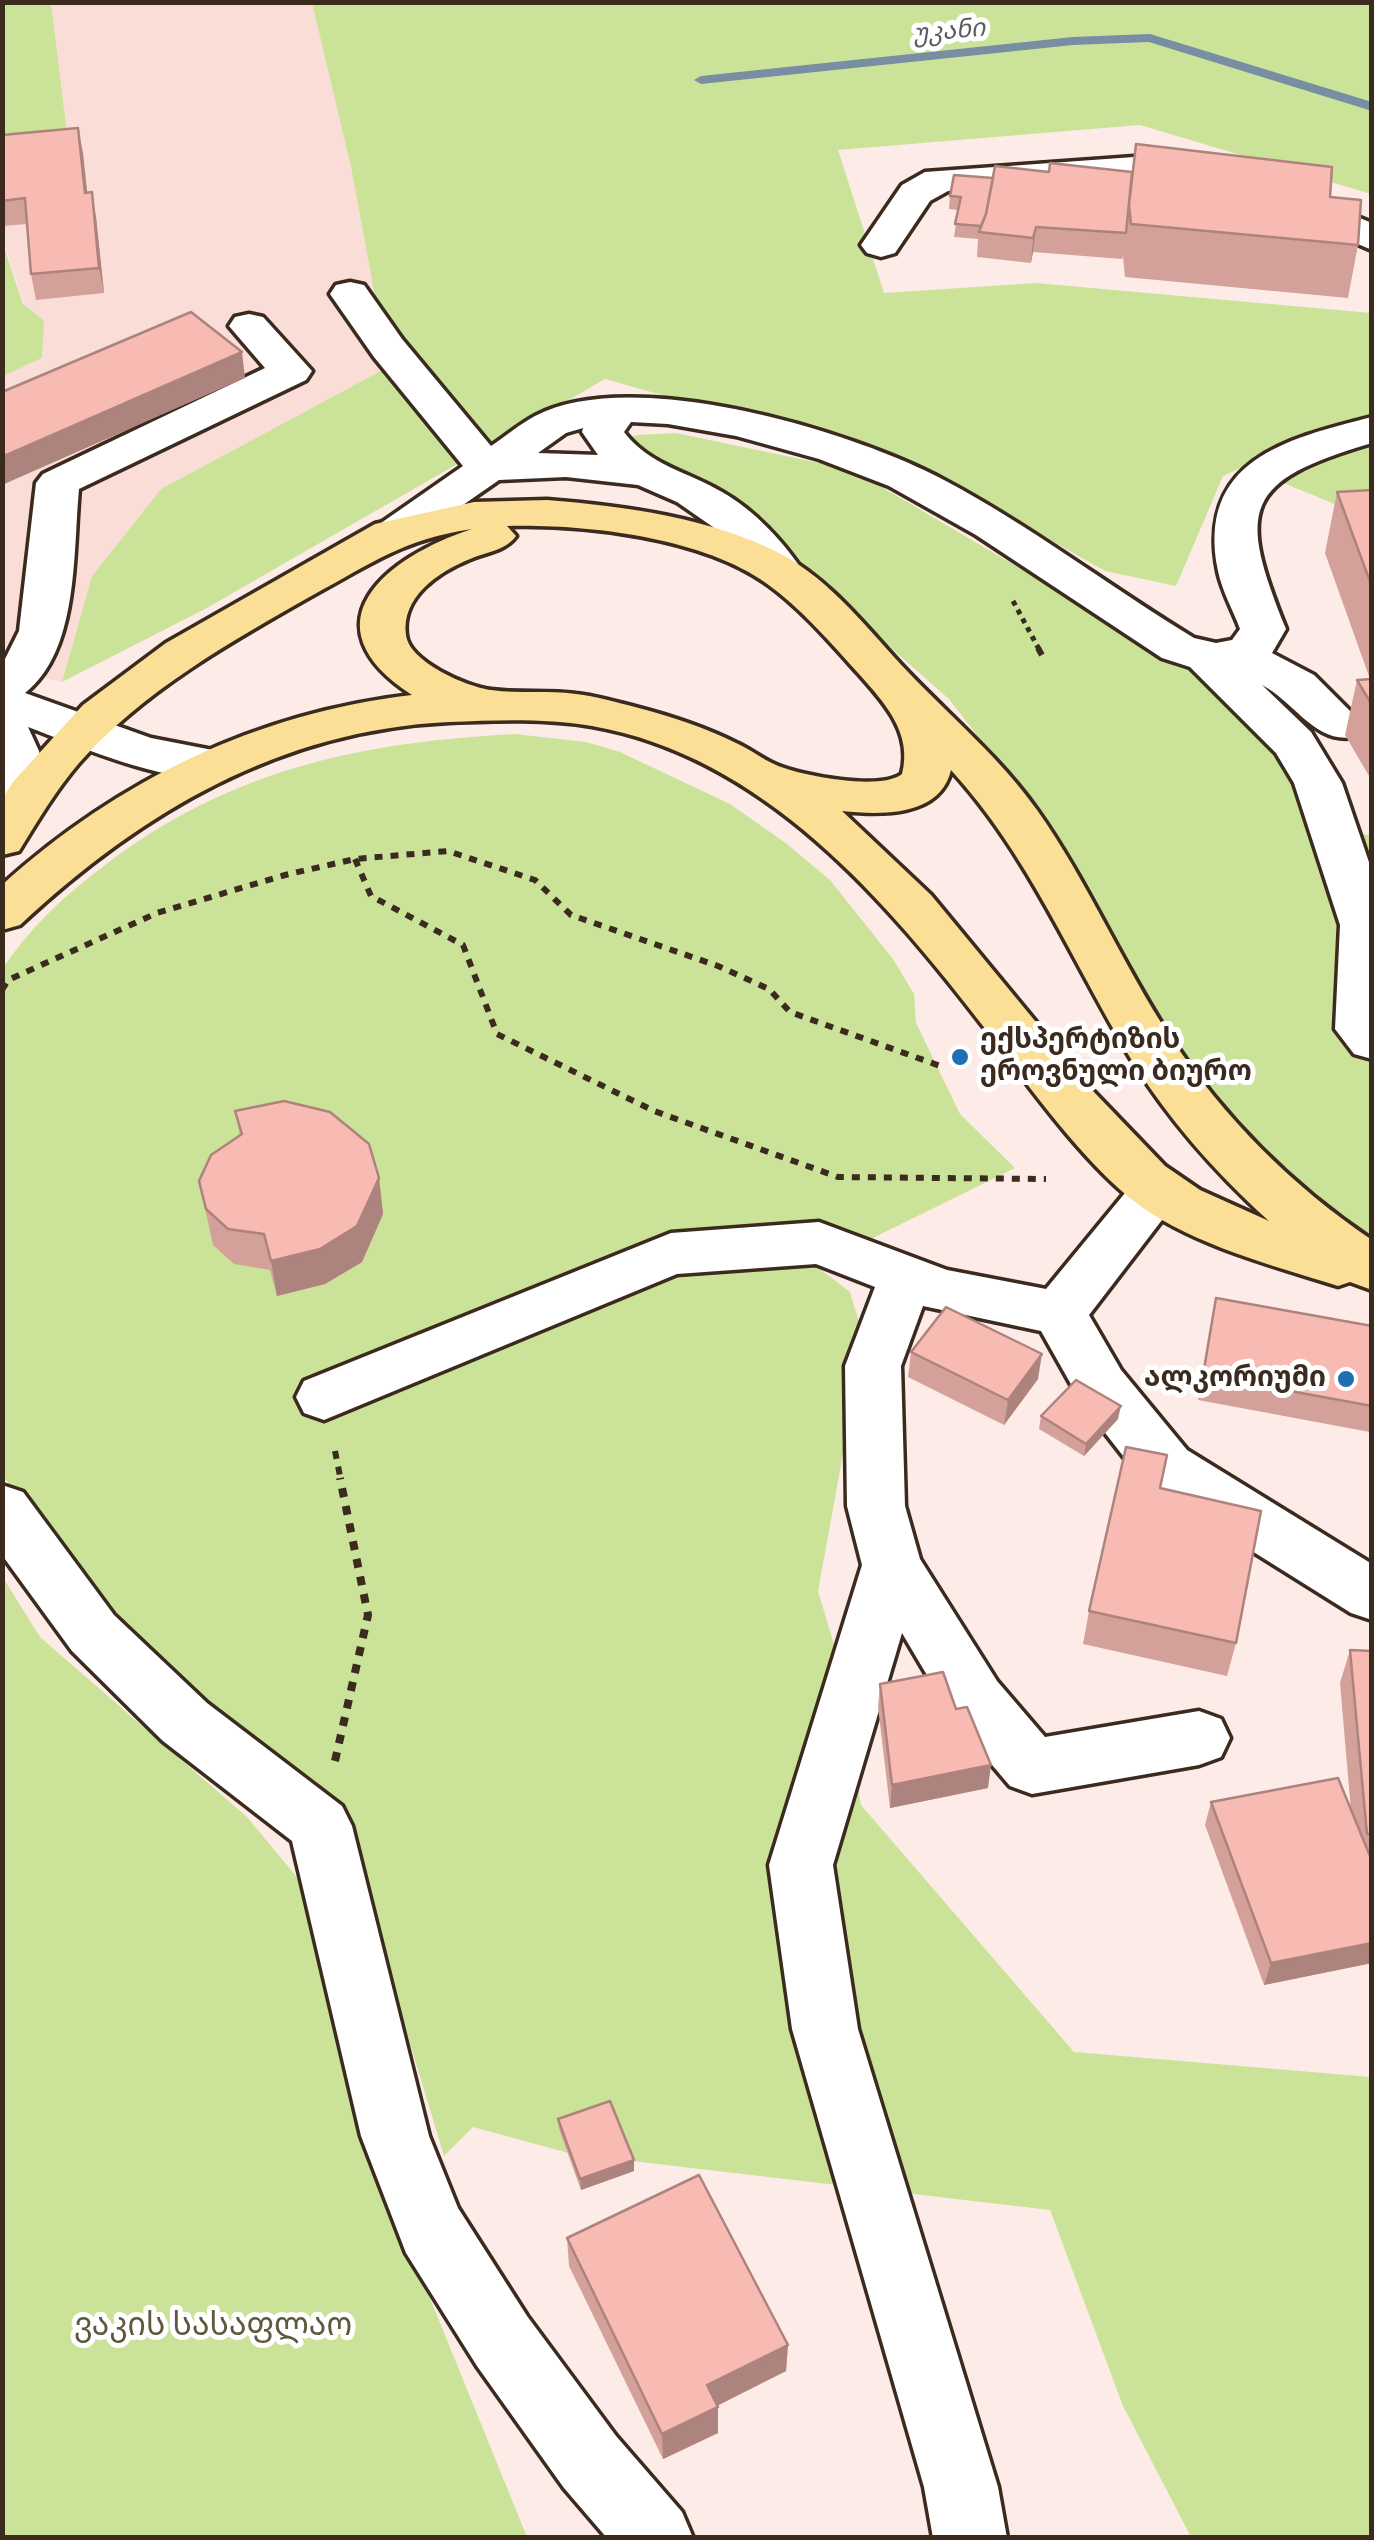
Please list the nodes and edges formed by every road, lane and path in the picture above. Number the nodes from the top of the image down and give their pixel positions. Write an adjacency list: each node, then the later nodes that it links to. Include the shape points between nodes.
1 (1372, 238): 2 (street, via 1216,171 1134,168 938,180 916,193)
2 (882, 245)
3 (350, 294): 7 (street)
4 (249, 326): 13 (street, via 291,371 58,484 42,631)
5 (622, 410): 7 (street, via 551,424); 8 (street, via 606,420 603,432 616,453); 12 (street, via 703,416 859,458 926,488 1020,544 1151,632)
6 (1372, 430): 12 (street, via 1261,471 1241,492 1234,521 1240,571 1264,629 1257,646)
7 (488, 468): 8 (street, via 566,464); 10 (street)
8 (644, 473): 11 (street, via 708,502)
9 (631, 521): 10 (main road, via 526,512 446,519); 11 (main road, via 725,546); 16 (main road, via 488,537 444,552 391,592 380,629 398,662 445,693)
10 (396, 532): 19 (main road, via 231,622)
11 (782, 573): 15 (main road)
12 (1224, 658): 18 (street, via 1298,685); 26 (street, via 1318,783)
13 (12, 660)
14 (2, 700): 19 (street)
15 (911, 702): 21 (main road, via 930,766 924,782 905,794 860,799); 32 (main road, via 978,766 1021,822 1139,1028 1202,1119 1304,1223)
16 (490, 704): 20 (main road, via 348,719); 21 (main road, via 550,706 642,722)
17 (2, 722): 22 (street)
18 (1341, 725)
19 (83, 728): 20 (street, via 143,752); 22 (main road)
20 (211, 764): 25 (main road, via 92,836)
21 (774, 781): 31 (main road, via 923,915 1048,1076)
22 (26, 795): 23 (main road)
23 (2, 840)
24 (355, 859): 27 (path, via 158,912 8,980); 29 (path, via 448,851 535,880 572,915 718,966 770,990 790,1012); 30 (path, via 371,896 463,946 498,1034 654,1111 838,1177)
25 (2, 913)
26 (1368, 926): 28 (street, via 1361,1029)
27 (2, 990)
28 (1372, 1041)
29 (944, 1067)
30 (1046, 1179)
31 (1158, 1190): 32 (main road, via 1225,1226); 34 (street)
32 (1372, 1272)
33 (906, 1277): 34 (street, via 940,1290); 35 (street, via 820,1243 671,1254); 37 (street, via 873,1366)
34 (1059, 1312): 38 (street, via 1101,1386 1166,1467)
35 (324, 1396): 40 (path, via 368,1615)
36 (2, 1510): 40 (street, via 92,1633 185,1722)
37 (884, 1536): 39 (street, via 976,1700 1032,1767); 42 (street, via 801,1865 825,2028 961,2487)
38 (1372, 1595)
39 (1199, 1738)
40 (320, 1826): 41 (street, via 396,2136 431,2229 590,2462)
41 (656, 2538)
42 (970, 2538)

